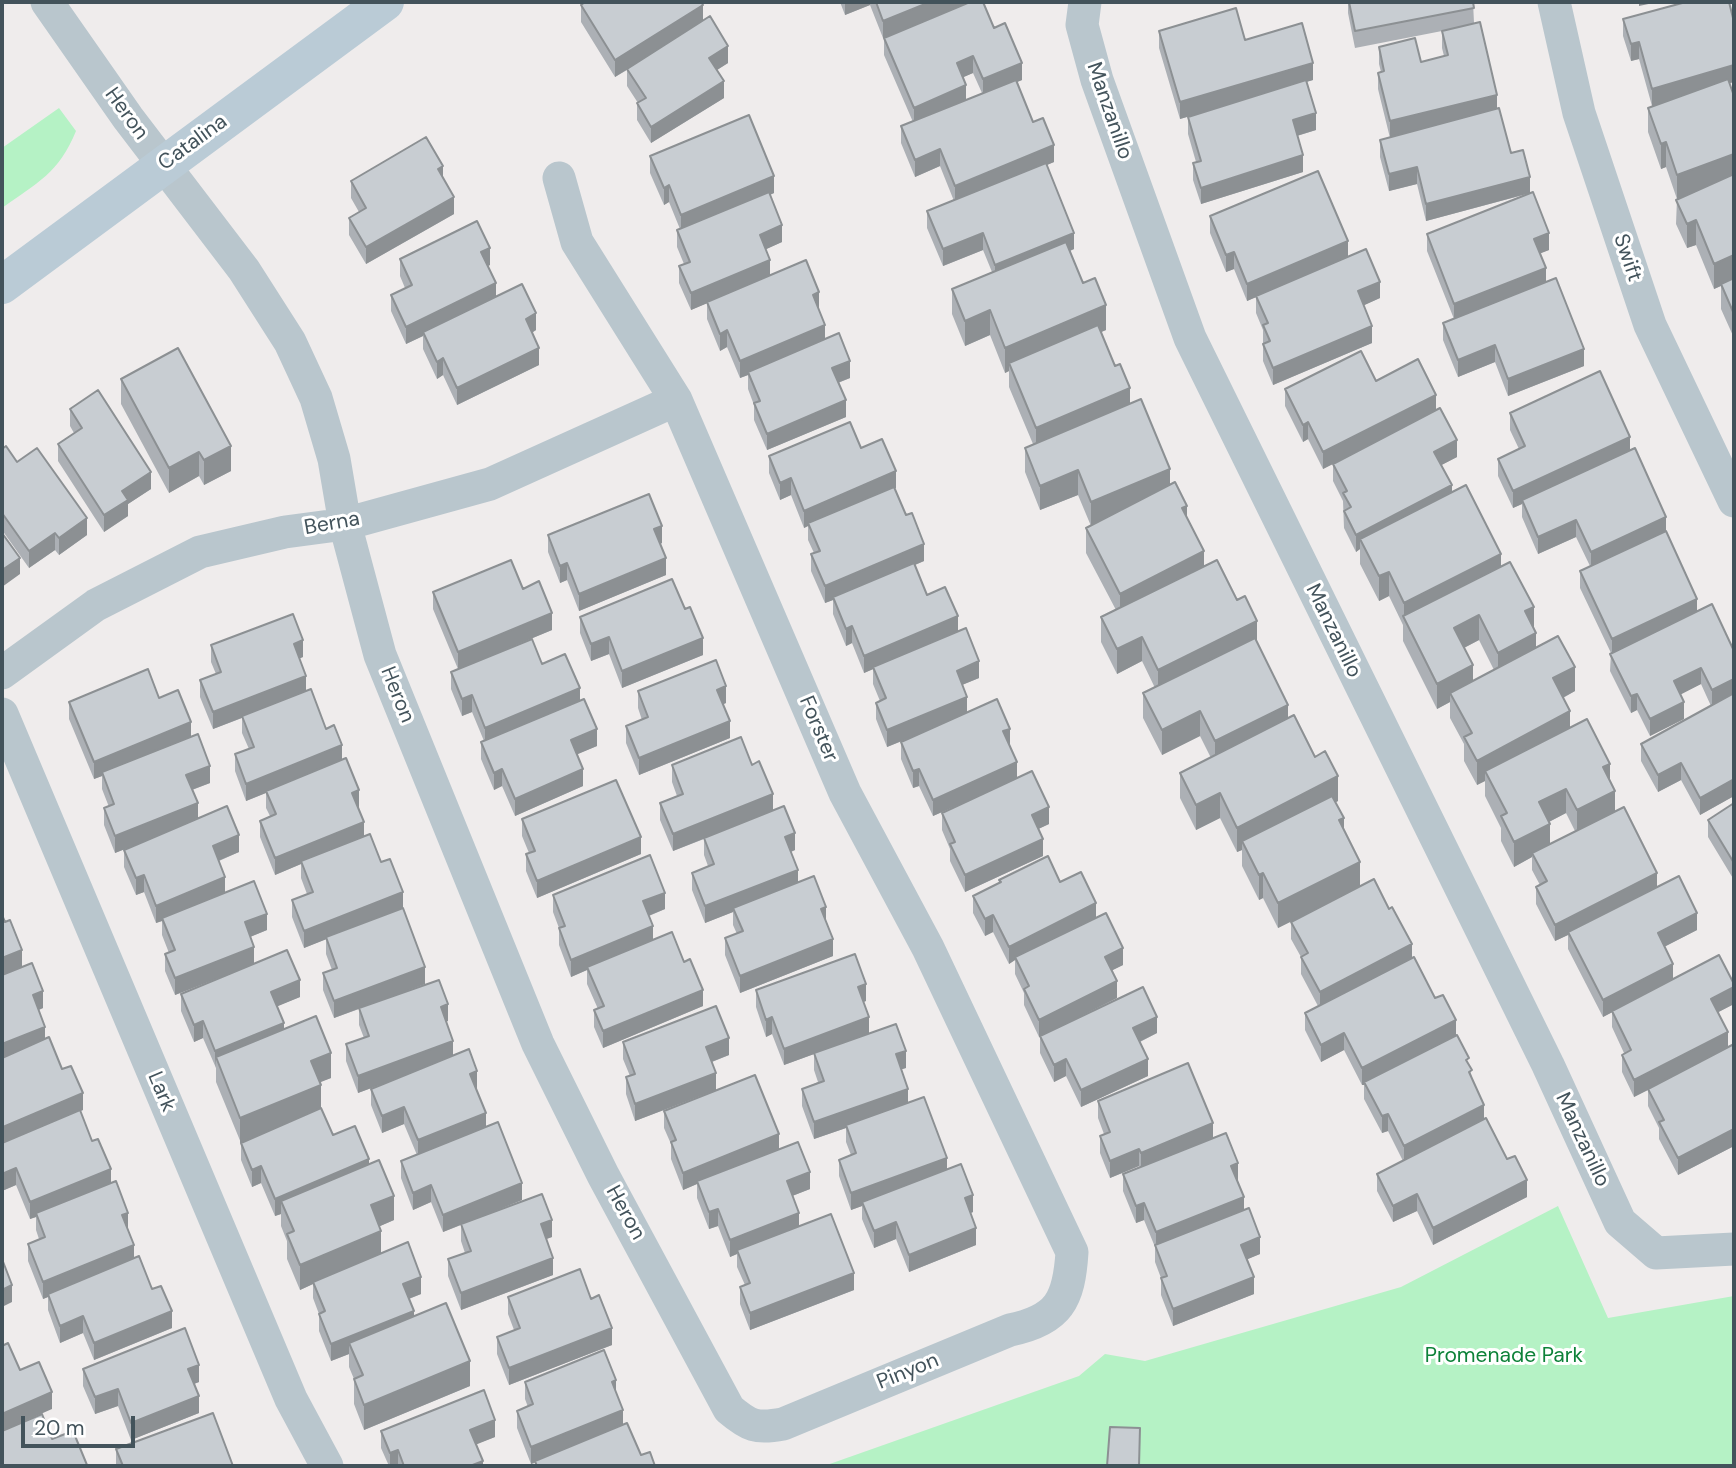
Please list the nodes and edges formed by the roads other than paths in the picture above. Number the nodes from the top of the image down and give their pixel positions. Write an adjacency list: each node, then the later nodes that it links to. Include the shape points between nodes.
1 (47, 2): 5 (street, Heron)
2 (385, 2): 5 (street, Catalina)
3 (1554, 2): 9 (street, Swift, via 1578,113 1650,325)
4 (1083, 13): 13 (street, Manzanillo, via 1097,80 1190,338 1548,1065 1620,1222 1656,1253)
5 (164, 164): 7 (street, Catalina); 10 (street, Heron, via 244,270 290,342 316,398 334,459)
6 (559, 178): 8 (street, Forster, via 577,242)
7 (2, 285)
8 (676, 400): 10 (street, Berna, via 490,484); 14 (street, Forster, via 845,793 928,948 1060,1223 1072,1252)
9 (1734, 501)
10 (345, 524): 11 (street, Berna, via 285,532 200,552 96,605); 15 (street, Heron, via 380,655 538,1044)
11 (2, 673)
12 (2, 714): 16 (street, Lark, via 291,1399)
13 (1734, 1249)
14 (1071, 1280): 15 (street, Pinyon, via 1054,1312 1034,1325 1010,1330 783,1424 764,1427 746,1423)
15 (729, 1409)
16 (327, 1466)

